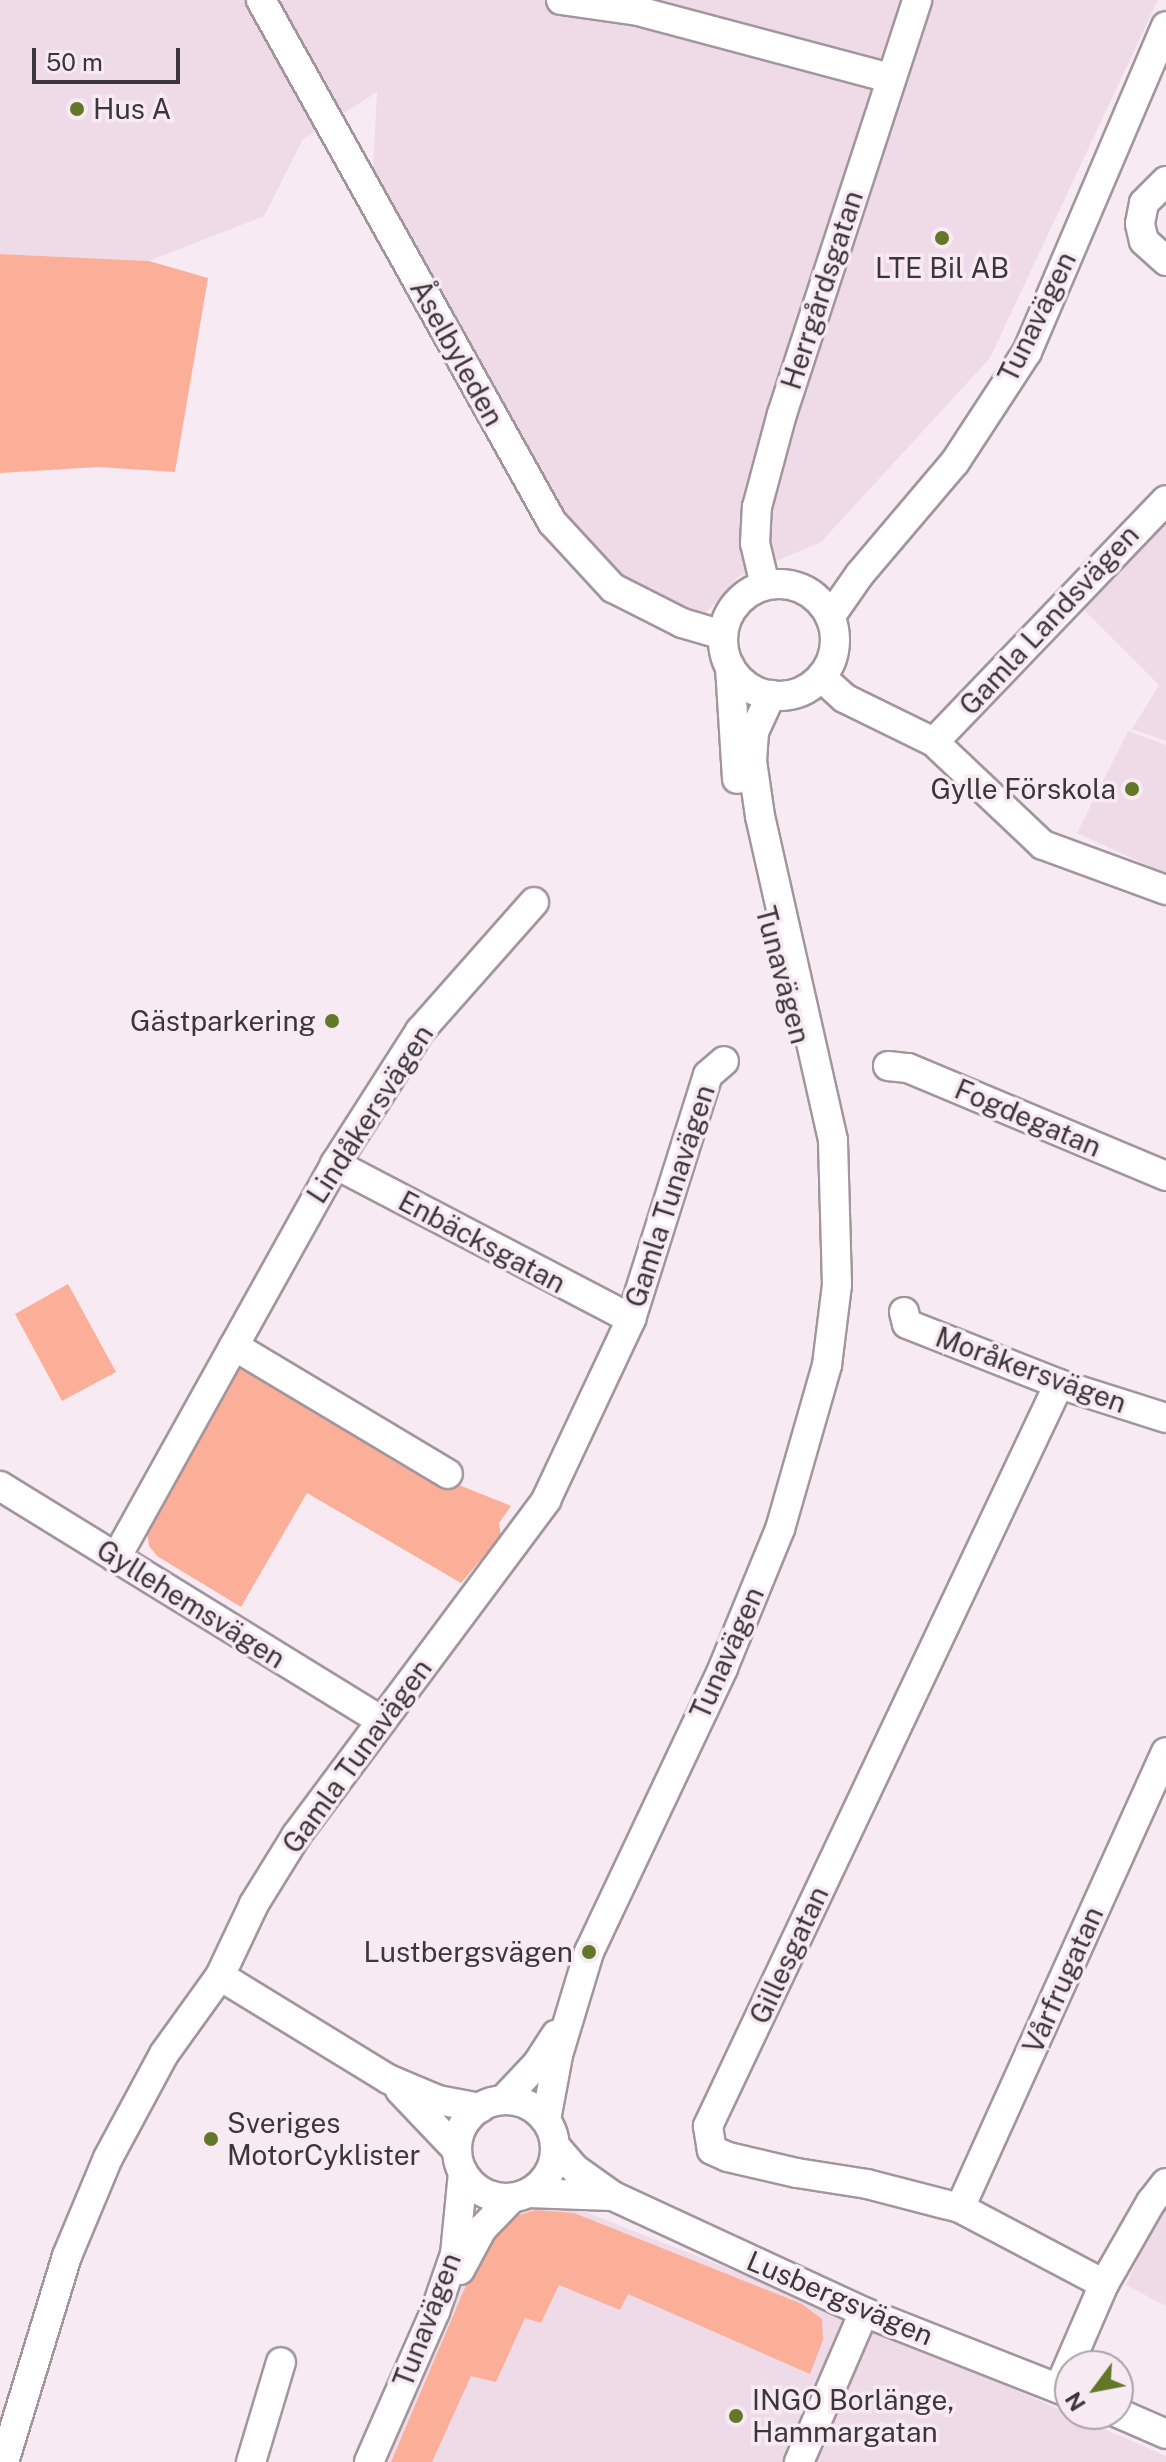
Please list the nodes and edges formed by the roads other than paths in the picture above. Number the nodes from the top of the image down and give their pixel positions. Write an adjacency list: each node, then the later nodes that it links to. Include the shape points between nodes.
1 (261, 0): 11 (street, Åselbyleden, via 552,522 613,588 682,623)
2 (561, 0): 5 (street, via 638,11)
3 (917, 0): 5 (street, Herrgårdsgatan)
4 (1166, 26): 10 (street, Tunavägen, via 1027,352 955,462)
5 (890, 78): 9 (street, Herrgårdsgatan, via 757,507 755,543)
6 (1166, 181): 7 (street, via 1144,203 1140,224 1144,241)
7 (1166, 261)
8 (1166, 500): 15 (street, Gamla Landsvägen)
9 (765, 585): 10 (street, via 780,583 810,593); 11 (street, via 736,603)
10 (830, 617): 13 (street, via 834,648)
11 (723, 635): 12 (street)
12 (730, 667): 14 (street, via 740,680); 22 (street, Tunavägen, via 733,746 749,842 825,1143)
13 (821, 677): 14 (street, via 806,689); 15 (street, via 844,698)
14 (771, 695): 22 (street, Tunavägen, via 754,732 754,782 833,1140)
15 (934, 742): 16 (street, via 1043,845)
16 (1166, 890)
17 (534, 902): 20 (street, Lindåkersvägen, via 420,1031)
18 (724, 1061): 24 (street, Gamla Tunavägen, via 708,1075)
19 (888, 1066): 21 (street, Fogdegatan, via 908,1068)
20 (335, 1164): 24 (street, Enbäcksgatan); 25 (street, Lindåkersvägen)
21 (1166, 1176)
22 (837, 1285): 34 (street, Tunavägen, via 827,1365 780,1529 723,1668 589,1952)
23 (904, 1312): 26 (street, Moråkersvägen, via 907,1324)
24 (631, 1319): 31 (street, Gamla Tunavägen, via 546,1500)
25 (234, 1346): 28 (street); 30 (street, Lindåkersvägen)
26 (1059, 1384): 27 (street, Moråkersvägen); 43 (street, Gillesgatan, via 708,2126 712,2150 728,2157)
27 (1166, 1418)
28 (448, 1474)
29 (0, 1486): 30 (street, Gyllehemsvägen)
30 (116, 1558): 31 (street, Gyllehemsvägen)
31 (382, 1721): 33 (street, Gamla Tunavägen, via 296,1836 254,1904)
32 (1166, 1752): 43 (street, Vårfrugatan)
33 (220, 1976): 35 (street); 51 (street, Gamla Tunavägen, via 164,2054 95,2186 67,2256)
34 (574, 2008): 36 (street, Tunavägen, via 537,2064); 37 (street, Tunavägen, via 558,2055)
35 (388, 2079): 36 (street, via 438,2100); 39 (street)
36 (491, 2104): 37 (street, via 526,2104); 39 (street, via 467,2119)
37 (546, 2120): 38 (street)
38 (556, 2147): 41 (street, via 551,2170); 42 (street, Lusbergsvägen, via 575,2169)
39 (460, 2161): 41 (street, via 483,2193); 53 (street, Tunavägen, via 455,2254)
40 (1166, 2183): 44 (street)
41 (520, 2196): 42 (street, Lusbergsvägen); 54 (street, Tunavägen, via 482,2229 465,2257)
42 (613, 2196): 45 (street, Lusbergsvägen)
43 (960, 2208): 44 (street, Gillesgatan)
44 (1104, 2284): 46 (street)
45 (864, 2312): 48 (street, Lusbergsvägen); 55 (street)
46 (1079, 2350)
47 (281, 2362): 52 (street)
48 (1054, 2386)
49 (1134, 2420): 50 (street)
50 (1166, 2434)
51 (4, 2462)
52 (251, 2462)
53 (369, 2462)
54 (379, 2462)
55 (799, 2462)

